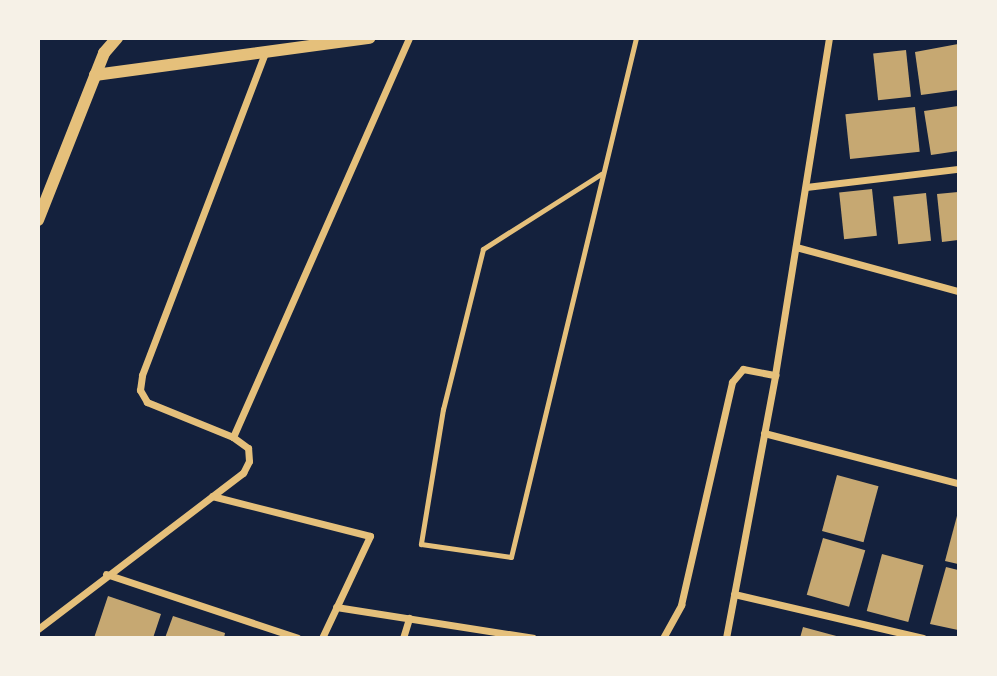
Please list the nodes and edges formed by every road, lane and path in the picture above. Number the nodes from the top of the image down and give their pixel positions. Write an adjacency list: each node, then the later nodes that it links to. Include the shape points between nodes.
1 (106, 38): 8 (street)
2 (117, 38): 8 (street)
3 (370, 38): 7 (street)
4 (410, 38): 18 (street)
5 (636, 38): 11 (lane)
6 (829, 38): 12 (street)
7 (266, 51): 9 (street); 18 (street, via 140,390 147,402)
8 (104, 53): 9 (street)
9 (95, 75): 13 (street)
10 (958, 169): 12 (street)
11 (601, 174): 11 (lane, via 483,249 443,409 421,544 511,557)
12 (806, 187): 14 (street)
13 (38, 220)
14 (796, 247): 15 (street); 16 (street)
15 (958, 291)
16 (775, 375): 17 (street); 30 (street, via 743,369 732,382 681,606)
17 (764, 433): 19 (street); 22 (street)
18 (233, 437): 20 (street, via 248,448 249,461 243,472)
19 (958, 483)
20 (212, 496): 21 (street); 23 (street, via 370,536)
21 (106, 574): 25 (street); 26 (street)
22 (734, 594): 31 (street); 32 (street)
23 (336, 607): 24 (street); 27 (street)
24 (409, 618): 28 (street); 29 (street)
25 (39, 632)
26 (298, 638)
27 (322, 638)
28 (403, 638)
29 (533, 638)
30 (663, 638)
31 (726, 638)
32 (923, 638)

